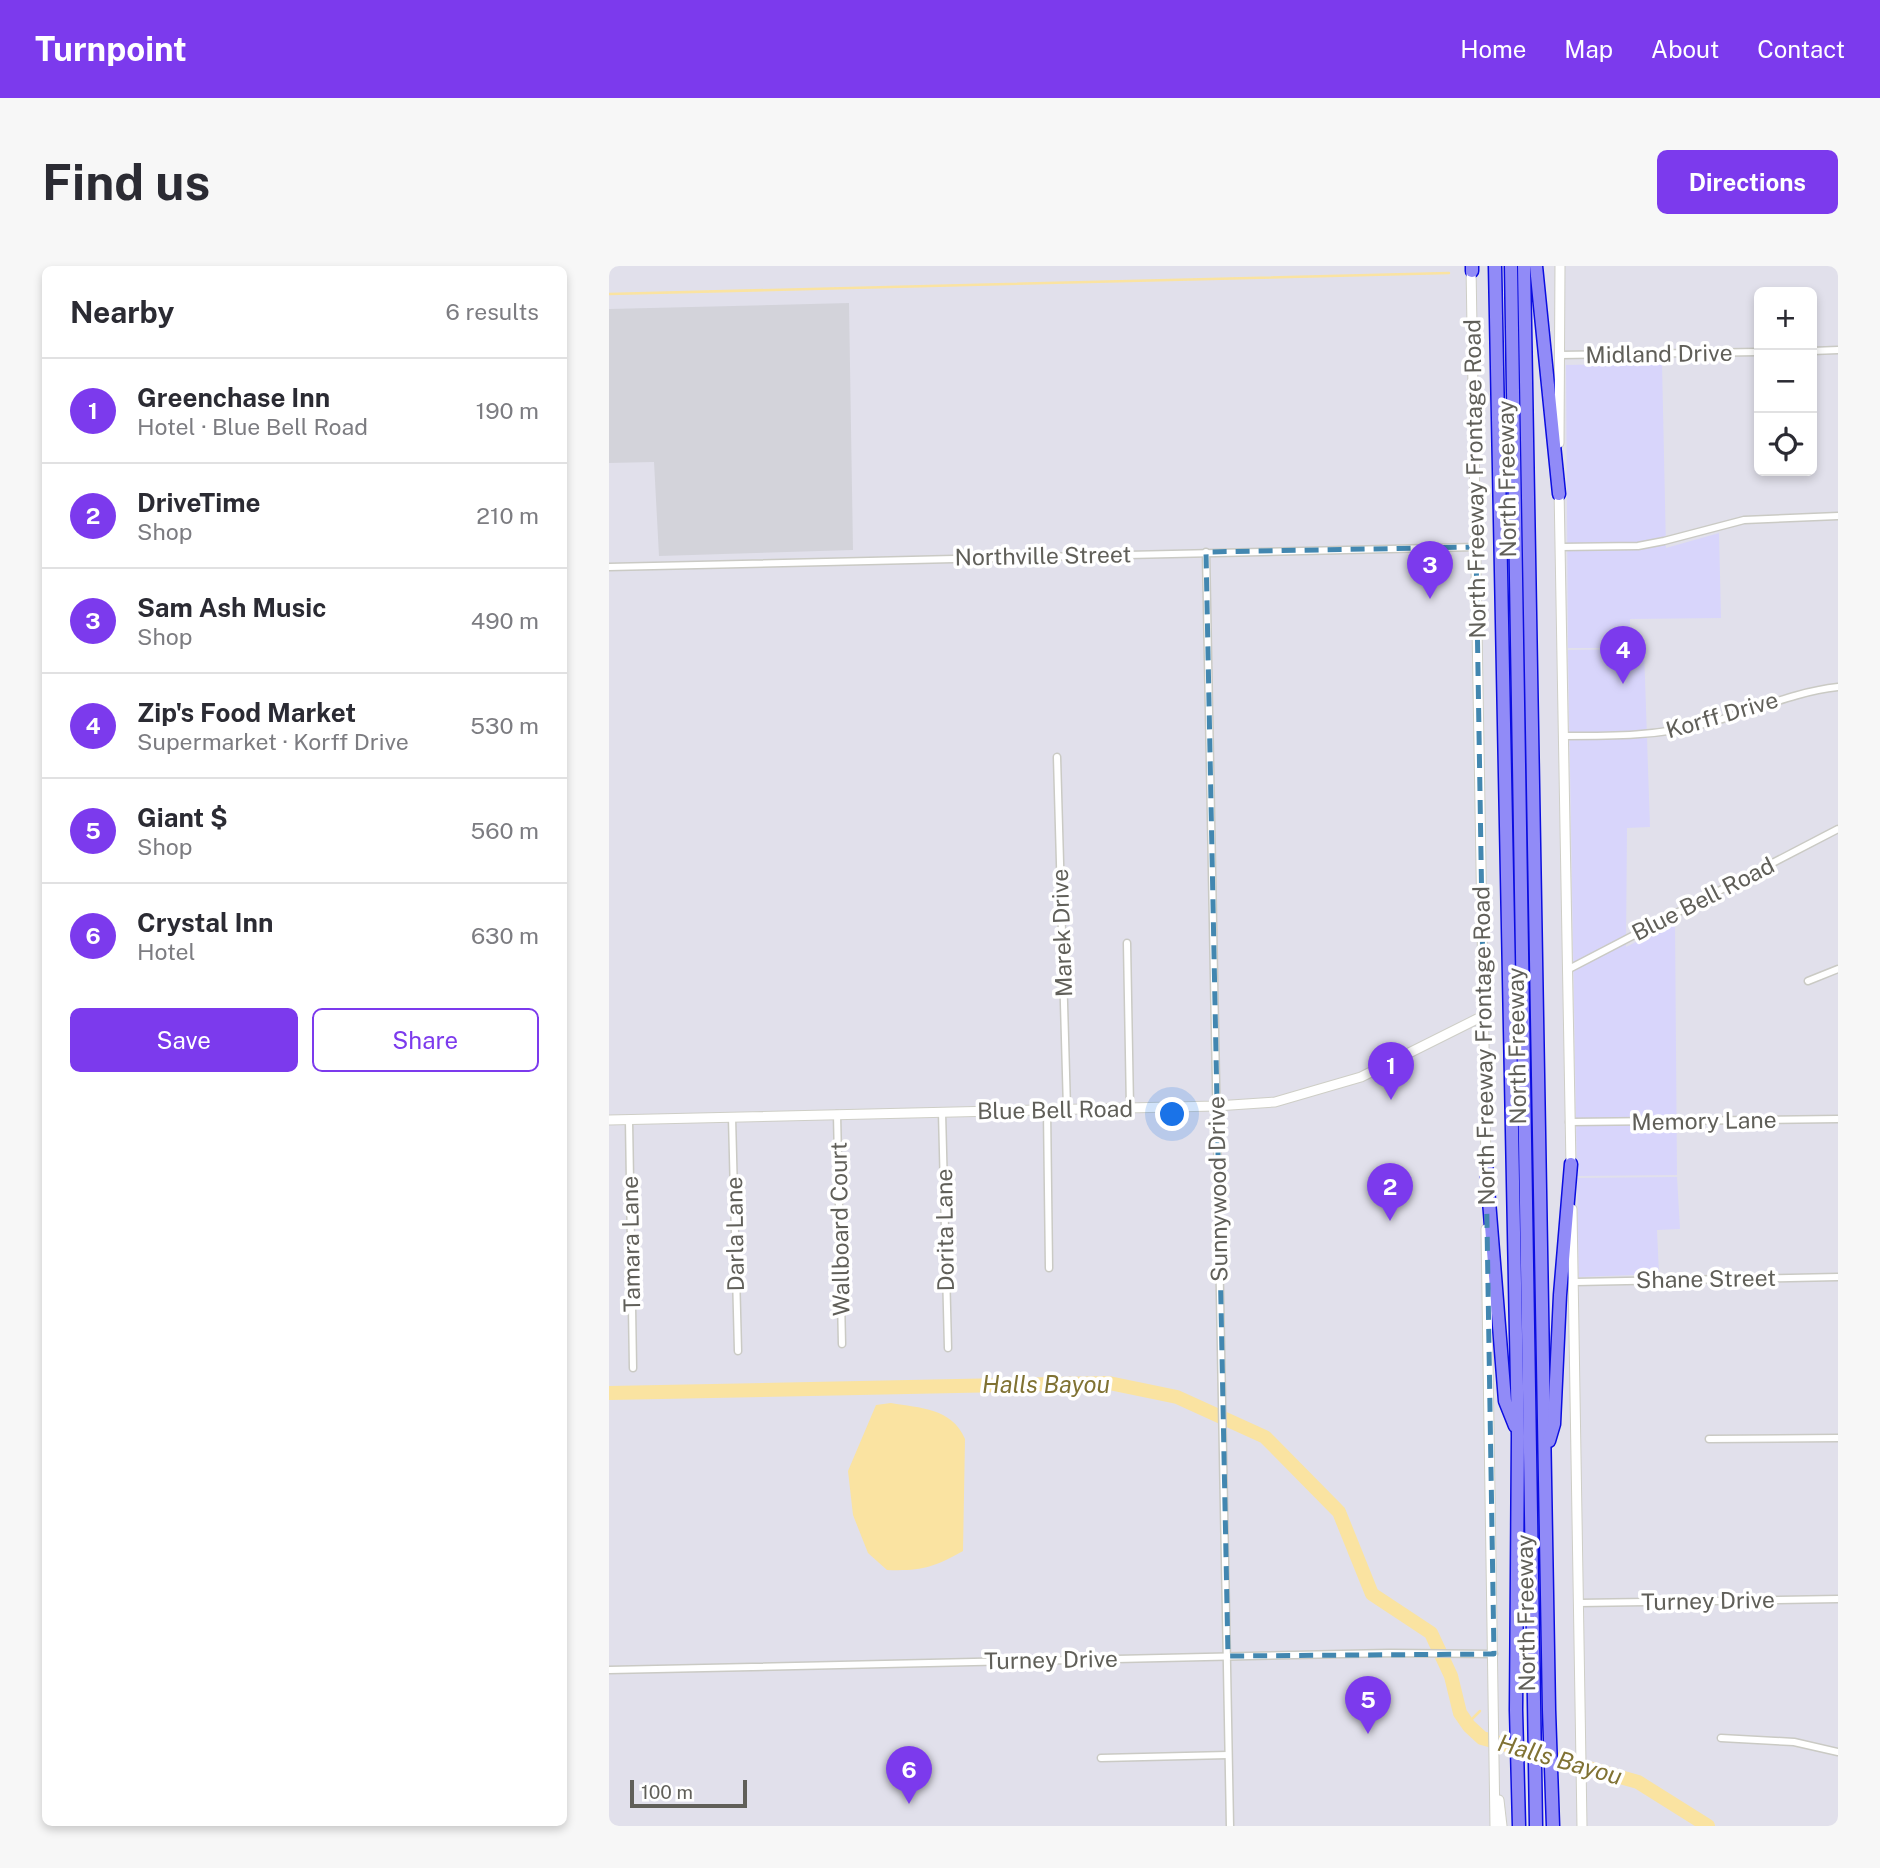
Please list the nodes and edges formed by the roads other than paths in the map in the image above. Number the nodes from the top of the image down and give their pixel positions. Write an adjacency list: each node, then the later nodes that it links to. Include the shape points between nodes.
1 (1495, 266): 46 (highway, North Freeway)
2 (1511, 266): 64 (highway, North Freeway)
3 (1524, 266): 49 (highway, North Freeway)
4 (1536, 266): 11 (highway)
5 (1560, 266): 10 (main road)
6 (1472, 268): 13 (main road, North Freeway Frontage Road)
7 (1838, 350): 8 (street)
8 (1817, 351)
9 (1754, 352): 10 (street, Midland Drive)
10 (1559, 355): 11 (main road)
11 (1559, 494): 14 (main road)
12 (1838, 516): 14 (street, via 1744,520 1638,546)
13 (1476, 547): 15 (street, Northville Street); 25 (main road, North Freeway Frontage Road)
14 (1560, 547): 18 (main road)
15 (1206, 552): 16 (street, Northville Street); 26 (street, Sunnywood Drive)
16 (609, 567)
17 (1838, 687): 18 (street, Korff Drive, via 1783,698 1672,732)
18 (1564, 736): 23 (main road)
19 (1057, 757): 28 (street, Marek Drive)
20 (1838, 829): 23 (street, Blue Bell Road)
21 (1127, 943): 27 (street)
22 (1838, 969): 24 (street)
23 (1567, 970): 36 (main road)
24 (1808, 981)
25 (1483, 1016): 26 (main road, Blue Bell Road, via 1361,1077 1275,1102); 37 (main road, North Freeway Frontage Road)
26 (1216, 1106): 27 (main road, Blue Bell Road); 53 (street, Sunnywood Drive)
27 (1130, 1108): 28 (main road, Blue Bell Road)
28 (1067, 1109): 29 (main road, Blue Bell Road)
29 (1047, 1110): 30 (main road, Blue Bell Road); 39 (street)
30 (942, 1112): 31 (main road, Blue Bell Road); 43 (street, Dorita Lane)
31 (838, 1114): 32 (main road, Blue Bell Road); 42 (street, Wallboard Court)
32 (732, 1117): 35 (main road, Blue Bell Road); 44 (street, Darla Lane)
33 (1838, 1119): 36 (street, Memory Lane)
34 (609, 1120): 35 (main road, Blue Bell Road)
35 (629, 1120): 45 (street, Tamara Lane)
36 (1569, 1122): 38 (main road)
37 (1486, 1163): 46 (highway, via 1506,1401); 52 (main road, North Freeway Frontage Road)
38 (1571, 1164): 41 (main road); 49 (highway, via 1554,1423)
39 (1049, 1268)
40 (1838, 1277): 41 (street, Shane Street)
41 (1575, 1282): 51 (main road)
42 (842, 1344)
43 (948, 1349)
44 (738, 1351)
45 (633, 1368)
46 (1518, 1436): 63 (highway, North Freeway)
47 (1838, 1438): 48 (street)
48 (1709, 1439)
49 (1545, 1455): 65 (highway, North Freeway)
50 (1838, 1599): 51 (street, Turney Drive)
51 (1579, 1603): 66 (main road)
52 (1494, 1654): 53 (street, Turney Drive); 59 (main road, North Freeway Frontage Road)
53 (1228, 1656): 54 (street, Turney Drive); 57 (street, Sunnywood Drive)
54 (609, 1670)
55 (1721, 1738): 56 (street, via 1794,1742)
56 (1838, 1752)
57 (1228, 1755): 58 (street); 60 (street, Sunnywood Drive)
58 (1101, 1758)
59 (1493, 1770): 61 (main road, North Freeway Frontage Road); 62 (main road)
60 (1230, 1826)
61 (1495, 1826)
62 (1502, 1826)
63 (1519, 1826)
64 (1536, 1826)
65 (1553, 1826)
66 (1582, 1826)

